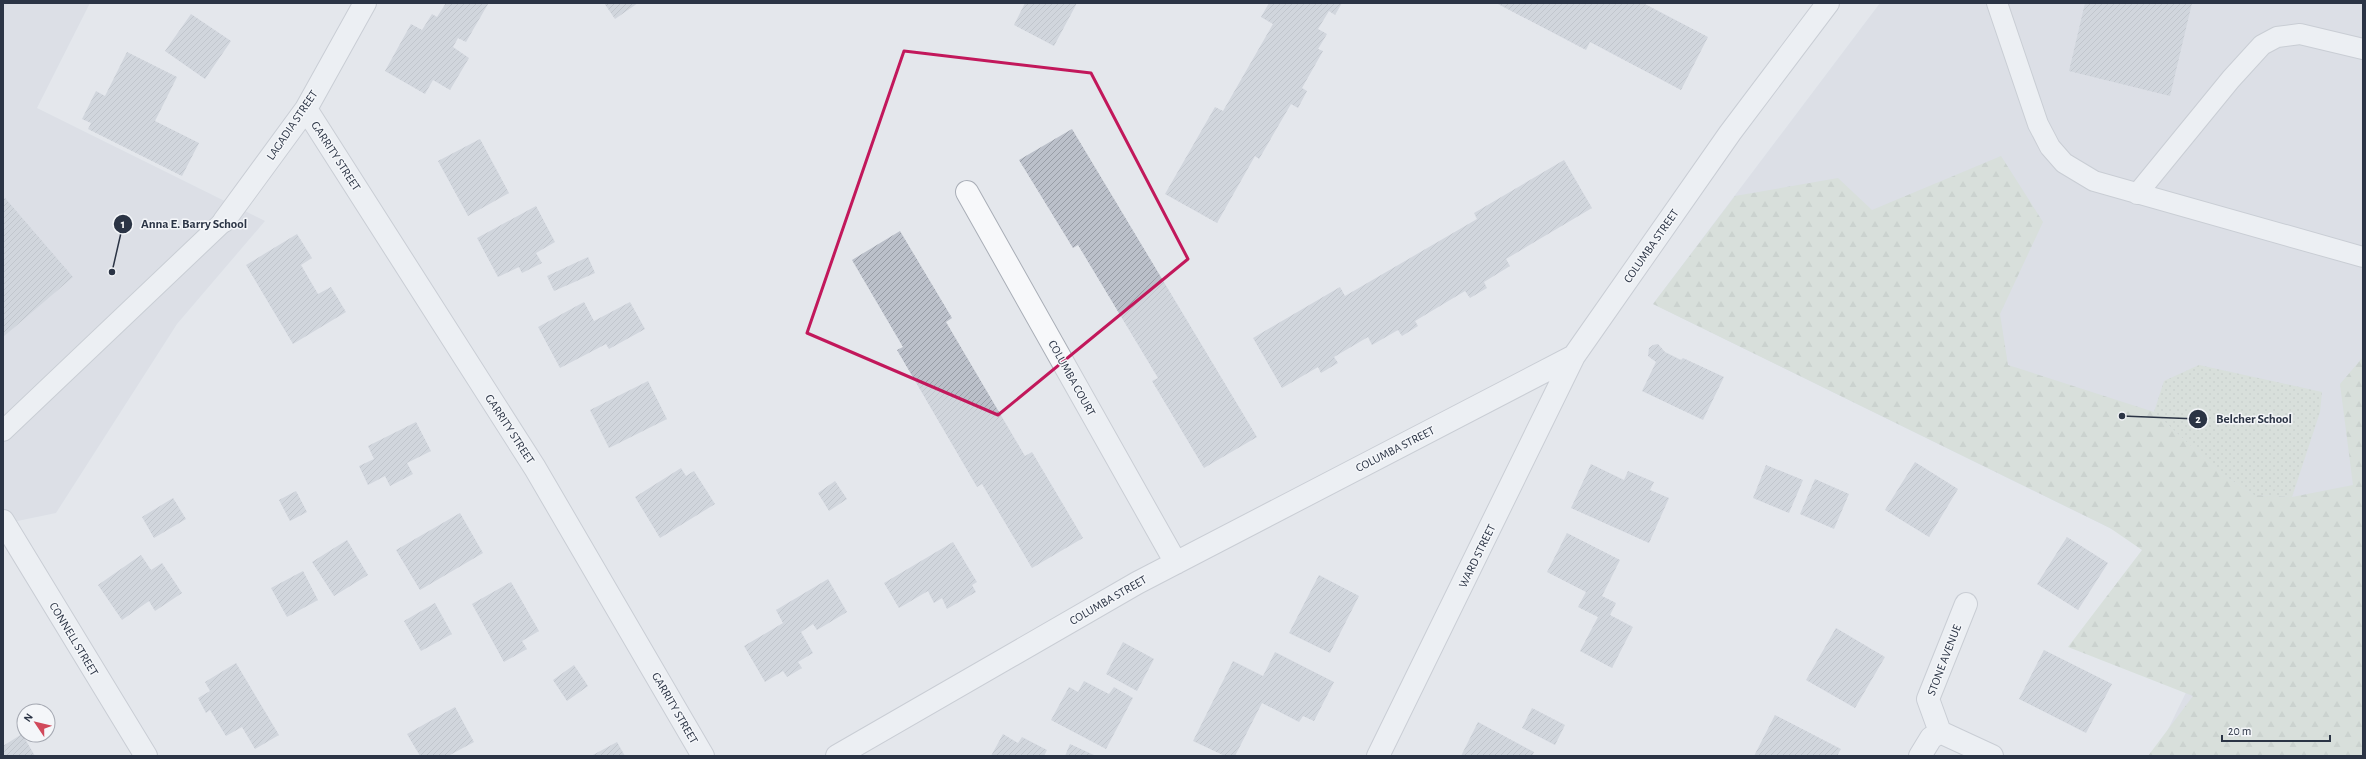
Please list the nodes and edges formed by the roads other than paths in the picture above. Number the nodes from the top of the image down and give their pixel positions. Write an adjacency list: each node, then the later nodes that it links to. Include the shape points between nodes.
1 (365, 3): 5 (street, LAGADIA STREET)
2 (1828, 3): 10 (street, COLUMBA STREET, via 1730,133)
3 (1997, 3): 7 (lane, via 2038,124 2050,146 2064,163 2094,181)
4 (2363, 48): 7 (lane, via 2300,34 2277,37 2262,45)
5 (306, 109): 8 (street, LAGADIA STREET); 18 (street, GARRITY STREET, via 535,468)
6 (967, 192): 13 (street, COLUMBA COURT)
7 (2137, 194): 9 (lane)
8 (224, 221): 11 (lane)
9 (2363, 257)
10 (1574, 356): 13 (street, COLUMBA STREET); 19 (street, WARD STREET)
11 (3, 431)
12 (3, 521): 17 (street, CONNELL STREET)
13 (1176, 563): 16 (street, COLUMBA STREET, via 1137,583)
14 (1966, 604): 15 (street, STONE AVENUE, via 1928,699)
15 (1940, 732): 20 (street, via 1931,738); 21 (street)
16 (843, 754)
17 (146, 756)
18 (703, 756)
19 (1378, 756)
20 (1920, 756)
21 (1992, 756)

